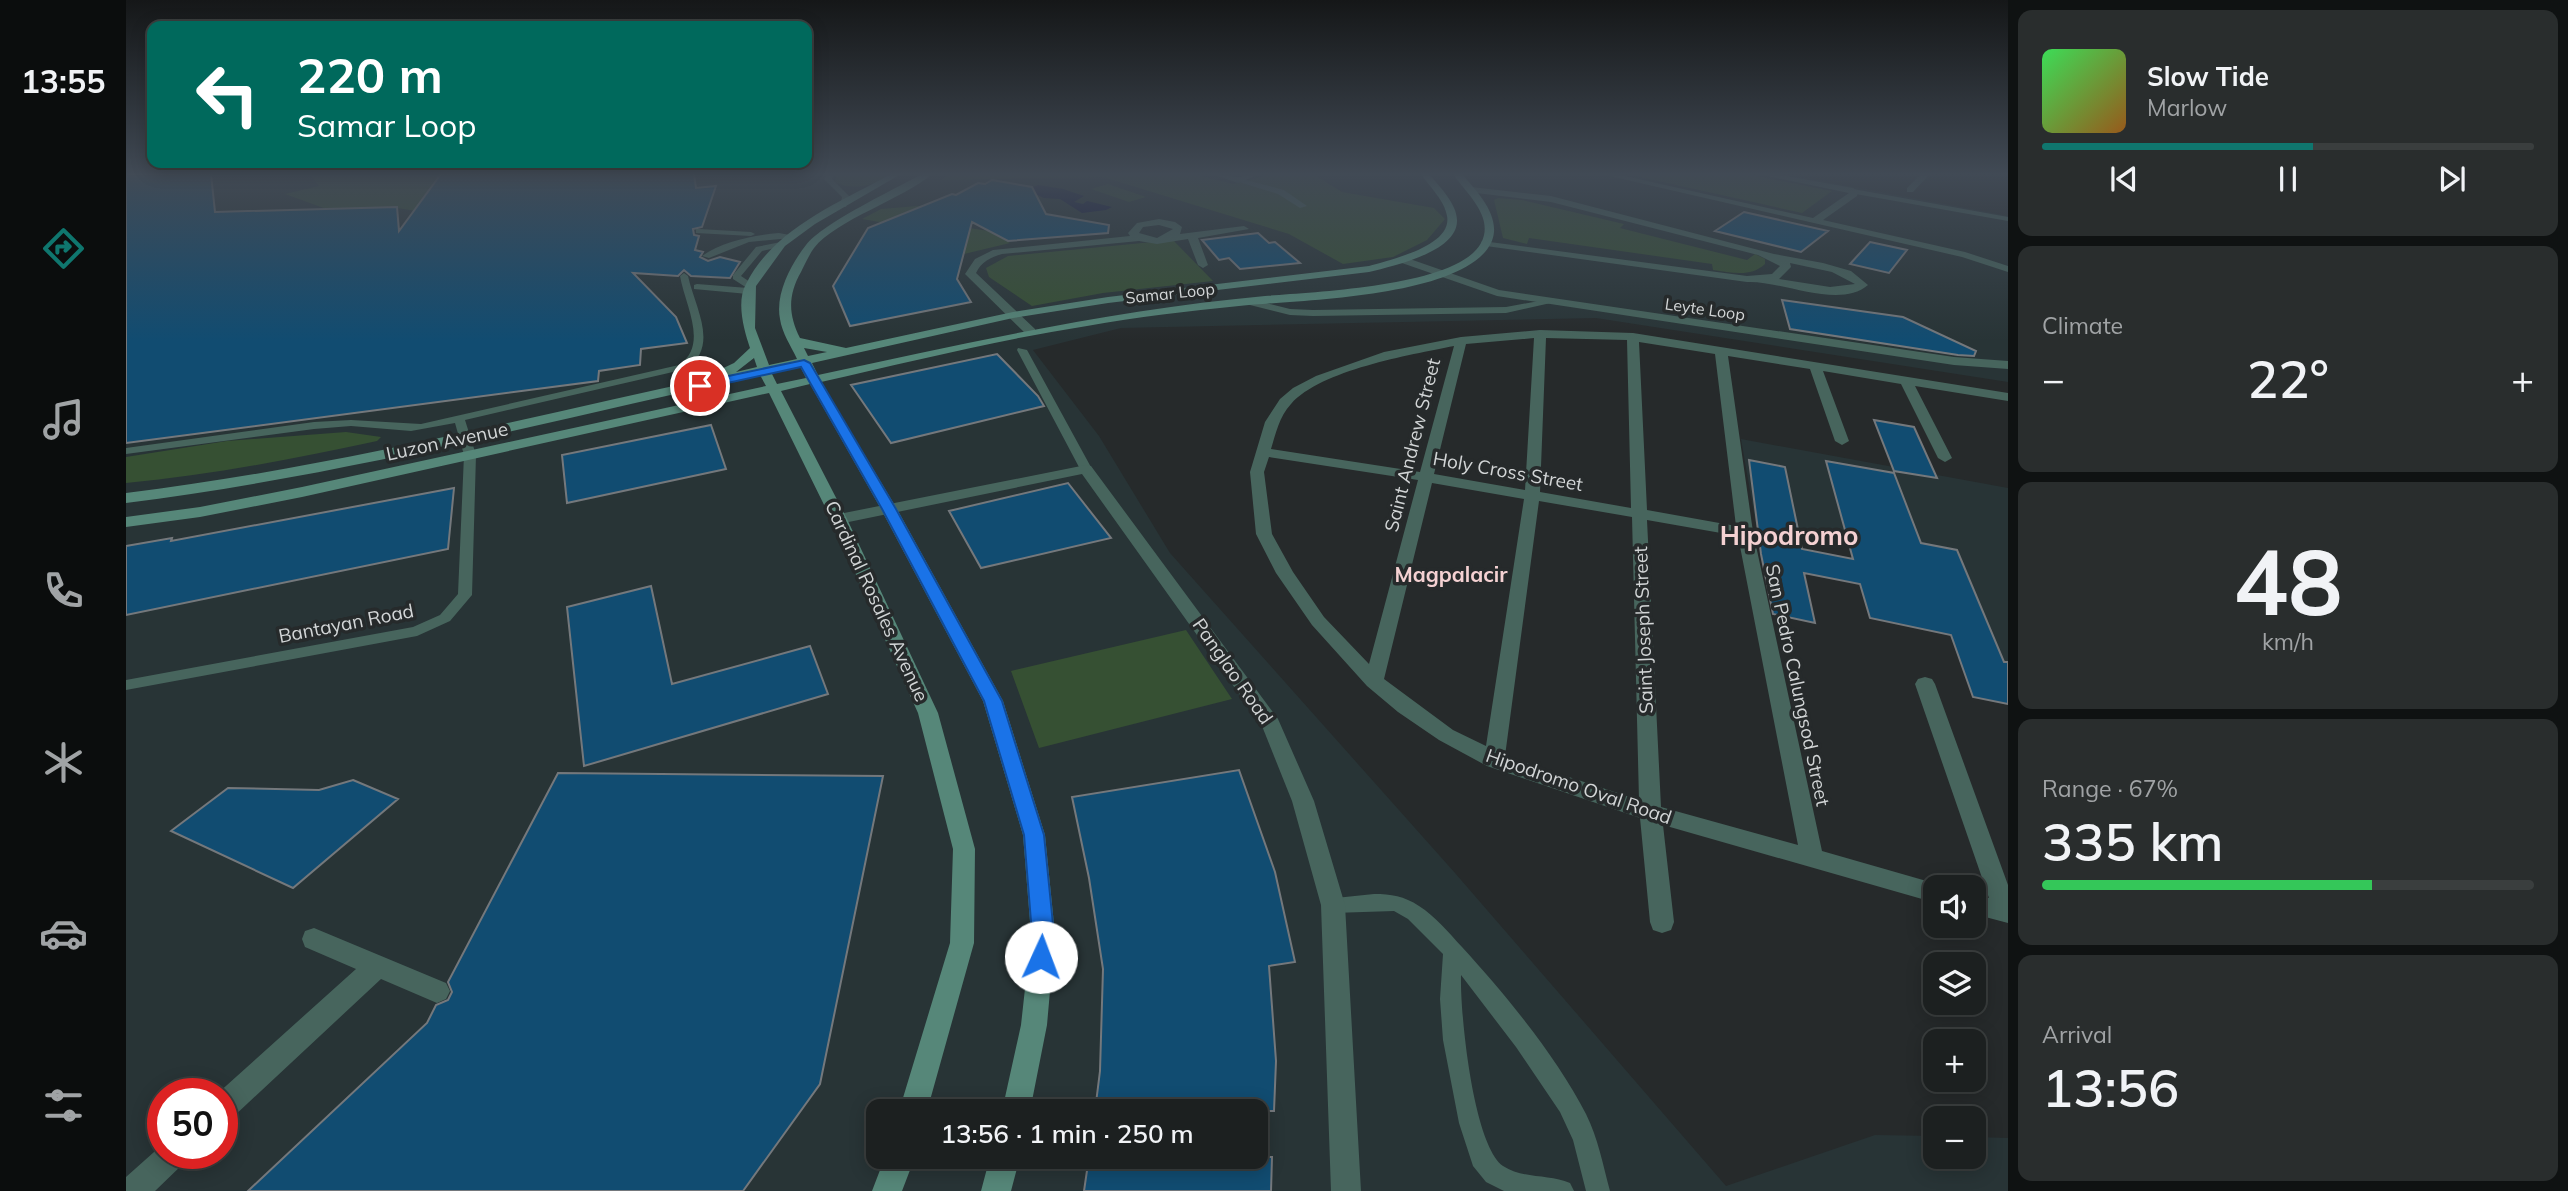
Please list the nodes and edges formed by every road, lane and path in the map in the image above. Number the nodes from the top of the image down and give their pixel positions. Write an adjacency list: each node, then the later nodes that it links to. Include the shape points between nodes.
1 (802, 230): 13 (street)
2 (832, 230): 36 (street, via 811,245 788,286 786,322)
3 (1136, 230): 15 (street, via 1133,233)
4 (1178, 230): 16 (street)
5 (1240, 230): 14 (street)
6 (1450, 230): 22 (street, Samar Loop, via 1437,245)
7 (1487, 230): 17 (street)
8 (1669, 230): 21 (street)
9 (1853, 230): 24 (street)
10 (699, 231): 11 (lane)
11 (717, 232): 12 (lane); 19 (lane)
12 (766, 235): 13 (lane); 19 (lane)
13 (791, 236): 18 (street)
14 (1192, 236): 16 (street); 23 (street)
15 (1139, 238): 16 (street); 32 (street, via 1002,251 981,259 970,274)
16 (1167, 239)
17 (1486, 243): 25 (street, Samar Loop); 27 (street)
18 (781, 244): 29 (street); 29 (lane, via 759,249 736,277)
19 (719, 250): 20 (lane)
20 (706, 256)
21 (1774, 257): 27 (street, via 1786,267); 27 (street, via 1839,271 1863,285 1835,290)
22 (1403, 261): 25 (street, Leyte Loop); 32 (street, Samar Loop)
23 (1203, 265)
24 (2008, 268)
25 (1438, 275): 30 (street, Samar Loop); 31 (street, Leyte Loop, via 1497,293)
26 (684, 276): 55 (lane, via 700,337 694,362)
27 (1763, 280)
28 (696, 287): 29 (lane)
29 (749, 288): 38 (street, Cardinal Rosales Avenue, via 749,328)
30 (1250, 302): 31 (lane, via 1313,313 1506,310); 33 (street, Samar Loop, via 1113,316)
31 (1550, 302): 44 (street, Leyte Loop)
32 (1013, 315): 33 (street); 39 (street, Samar Loop)
33 (1031, 331): 43 (street, Samar Loop)
34 (1540, 334): 35 (street, Hipodromo Oval Road); 37 (street, Hipodromo Oval Road); 64 (street)
35 (1633, 337): 41 (street, Hipodromo Oval Road); 67 (street, Saint Joseph Street)
36 (794, 340): 39 (street, via 822,348); 42 (street)
37 (1461, 341): 59 (street, Hipodromo Oval Road, via 1384,356 1298,391 1272,422); 63 (street, Saint Andrew Street)
38 (757, 348): 46 (street, Cardinal Rosales Avenue); 50 (street, via 733,369)
39 (872, 348): 42 (street, Samar Loop)
40 (1022, 350): 62 (lane)
41 (1721, 352): 45 (street, Hipodromo Oval Road); 70 (street, San Pedro Calungsod Street)
42 (804, 363): 46 (street, Samar Loop); 47 (street)
43 (887, 363): 47 (street, Samar Loop); 52 (street, via 840,385)
44 (2008, 365)
45 (1815, 366): 48 (street, Hipodromo Oval Road); 57 (street)
46 (765, 372): 49 (street, Cardinal Rosales Avenue); 50 (street, Luzon Avenue)
47 (813, 379): 49 (street, Samar Loop); 52 (street)
48 (1906, 381): 51 (street, Hipodromo Oval Road); 61 (street)
49 (774, 387): 53 (street, Luzon Avenue); 54 (street, Cardinal Rosales Avenue)
50 (676, 391): 56 (street, Luzon Avenue)
51 (2007, 398)
52 (828, 406): 66 (street)
53 (683, 408): 54 (street, via 752,400); 60 (street, Luzon Avenue)
54 (787, 415): 68 (street, Cardinal Rosales Avenue)
55 (458, 418): 56 (lane, Bantayan Road); 58 (lane, via 410,428 341,423 236,433)
56 (465, 436): 60 (lane, Bantayan Road); 65 (street, Luzon Avenue, via 215,487)
57 (1842, 441)
58 (126, 451)
59 (1264, 452): 63 (street, Holy Cross Street); 71 (street, Hipodromo Oval Road, via 1257,472 1264,534 1318,621)
60 (470, 455): 69 (street, Luzon Avenue, via 200,512); 73 (lane, Bantayan Road, via 465,595 445,618 417,631)
61 (1945, 458)
62 (1086, 469): 66 (street); 78 (street, Panglao Road, via 1271,724 1303,801)
63 (1425, 477): 64 (street, Holy Cross Street); 71 (street, Saint Andrew Street)
64 (1532, 495): 67 (street, Holy Cross Street); 74 (street)
65 (126, 498)
66 (889, 509): 68 (street); 88 (street, via 993,701 1034,835 1043,934 1034,1025)
67 (1638, 513): 70 (street, Holy Cross Street); 75 (street, Saint Joseph Street)
68 (839, 519): 87 (street, Cardinal Rosales Avenue, via 928,713 964,849 962,943)
69 (126, 522)
70 (1745, 532): 76 (street, San Pedro Calungsod Street)
71 (1374, 681): 74 (street, Hipodromo Oval Road, via 1446,735)
72 (1925, 684): 80 (street)
73 (126, 685)
74 (1494, 760): 75 (street, Hipodromo Oval Road)
75 (1650, 813): 76 (street, Hipodromo Oval Road); 81 (street, Saint Joseph Street)
76 (1812, 860): 77 (street, Hipodromo Oval Road)
77 (1923, 890)
78 (1333, 905): 83 (lane, via 1398,903 1413,911); 95 (street, Panglao Road)
79 (1986, 907): 80 (street)
80 (2007, 913)
81 (1662, 922)
82 (314, 939): 84 (street)
83 (1453, 952): 96 (lane, via 1452,1027 1476,1143 1486,1167 1509,1183); 97 (lane, via 1546,1067 1580,1124)
84 (377, 965): 85 (street); 86 (street)
85 (437, 991)
86 (238, 1093)
87 (916, 1099)
88 (1019, 1099)
89 (157, 1169): 92 (street)
90 (895, 1169): 93 (street)
91 (1002, 1169): 94 (street)
92 (133, 1191)
93 (887, 1191)
94 (996, 1191)
95 (1346, 1191)
96 (1562, 1191)
97 (1598, 1191)

